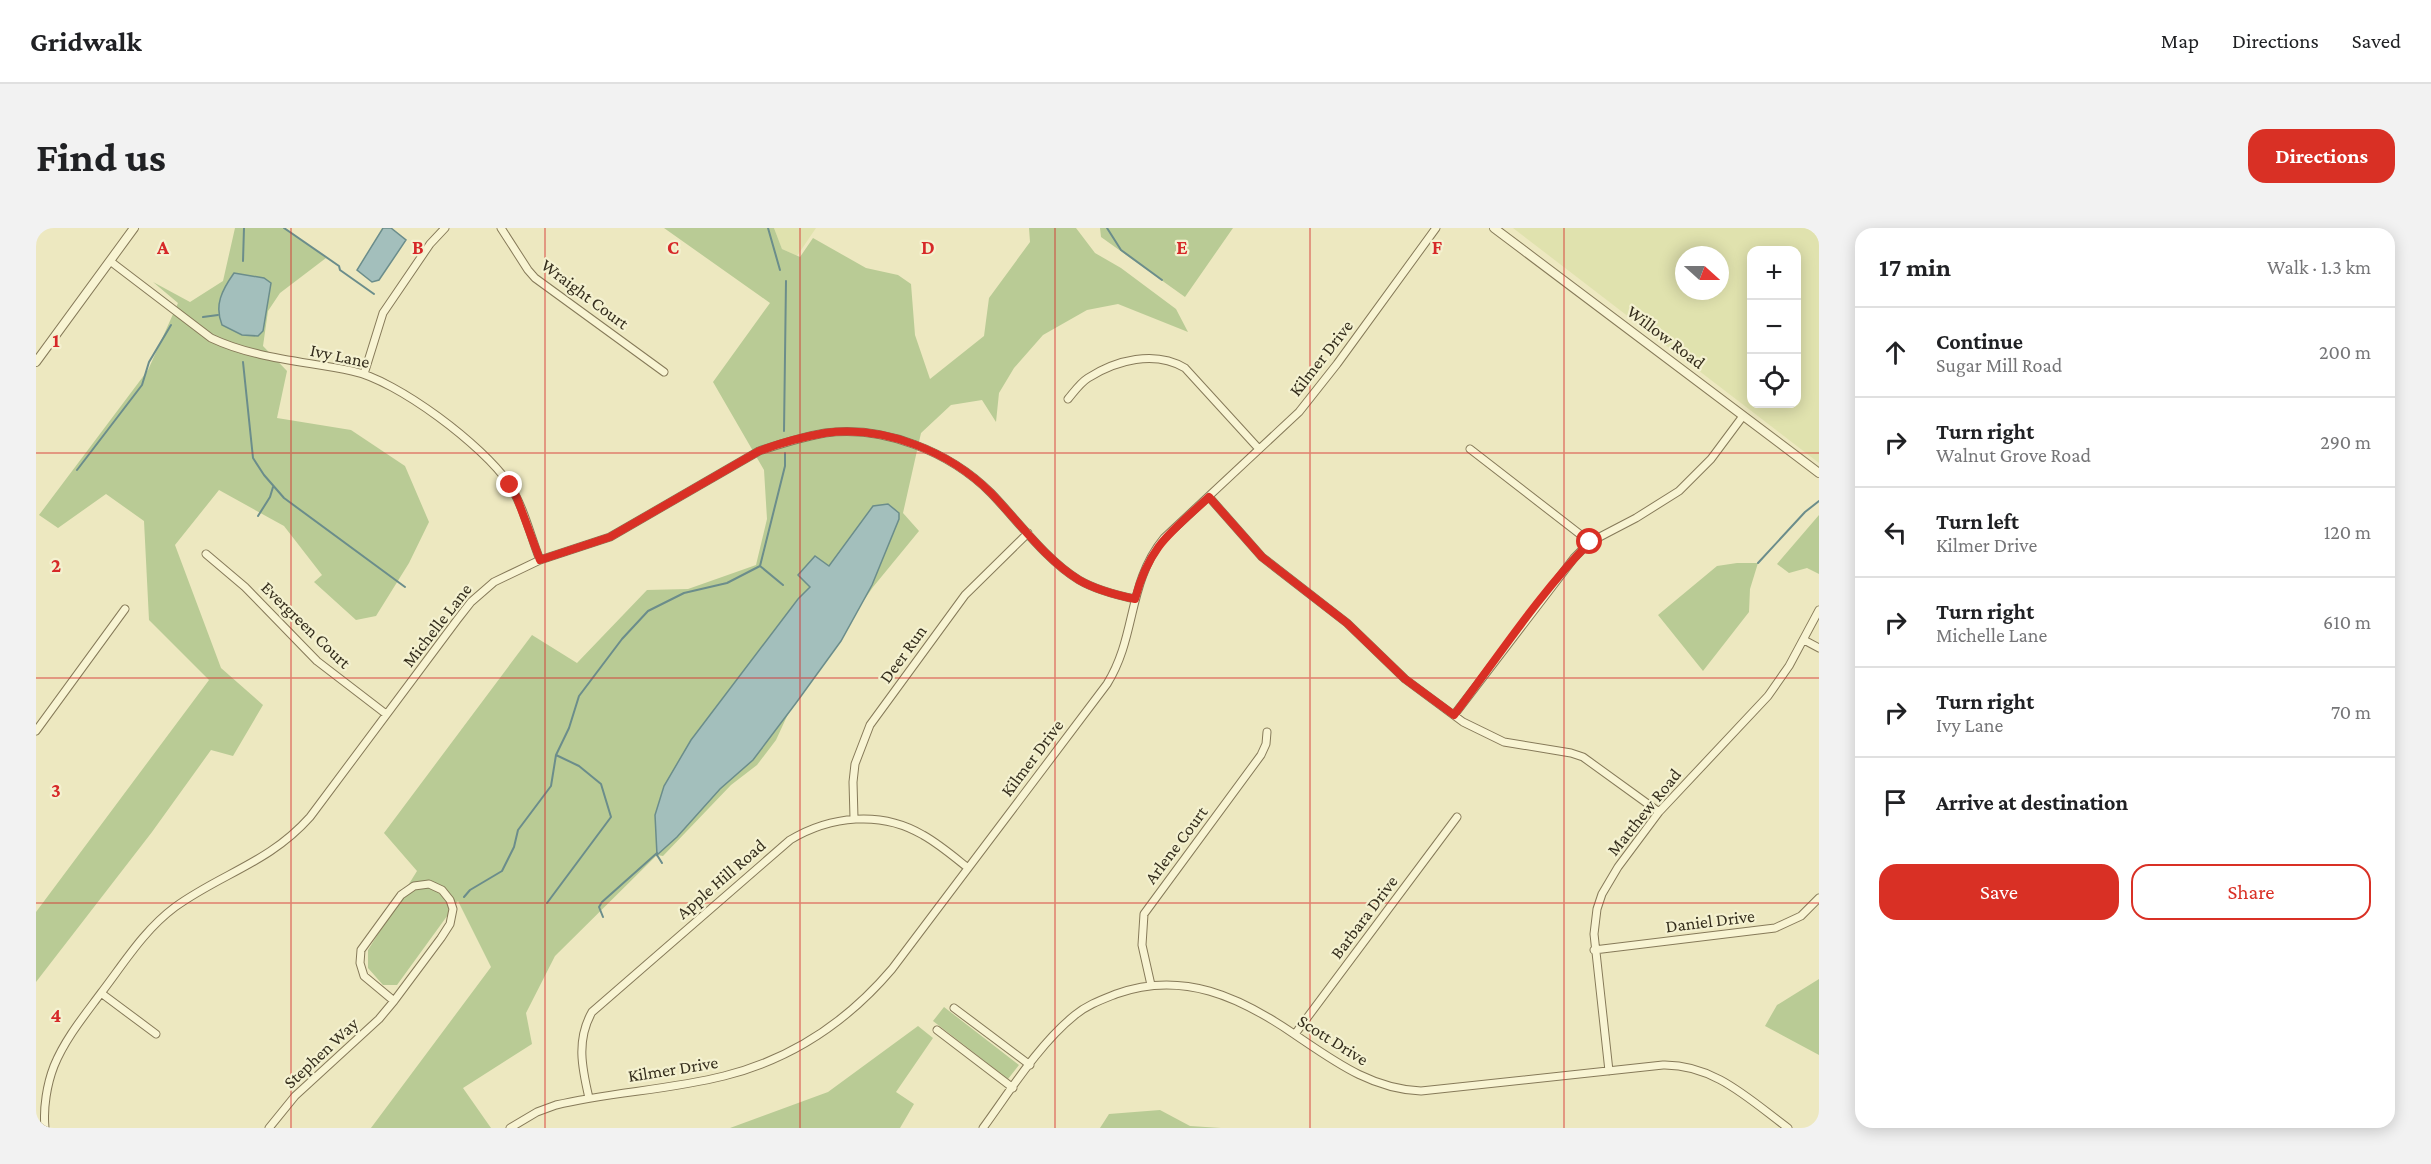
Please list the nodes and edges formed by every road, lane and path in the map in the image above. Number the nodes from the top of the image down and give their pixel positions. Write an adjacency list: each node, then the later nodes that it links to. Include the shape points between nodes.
1 (134, 228): 6 (street)
2 (445, 228): 9 (street, via 383,313)
3 (501, 228): 8 (street, Wraight Court, via 535,278)
4 (1436, 228): 12 (street, Kilmer Drive, via 1337,364 1289,423)
5 (1494, 228): 11 (street, Willow Road)
6 (110, 261): 7 (street); 9 (street, Ivy Lane, via 211,338 228,346 258,356)
7 (36, 362)
8 (664, 372)
9 (364, 374): 19 (street, Ivy Lane, via 403,392 480,449 517,498)
10 (1068, 399): 12 (street, via 1086,379 1117,365 1146,358 1175,362 1185,368)
11 (1743, 416): 14 (street, Willow Road); 17 (street, via 1711,459 1674,495)
12 (1259, 449): 15 (street, Kilmer Drive)
13 (1470, 449): 17 (street)
14 (1819, 473)
15 (1209, 497): 20 (street, Kilmer Drive, via 1150,556); 26 (street, via 1262,557 1347,623 1405,679)
16 (1028, 533): 19 (street, Michelle Lane, via 980,482 954,463 899,440 840,432 783,442 759,451 610,537); 20 (street, Michelle Lane, via 1078,580); 31 (street, Deer Run, via 965,595 870,725 855,764)
17 (1590, 542): 26 (street)
18 (206, 554): 25 (street, Evergreen Court, via 245,587 317,661)
19 (540, 560): 25 (street, Michelle Lane, via 494,582 471,602)
20 (1135, 599): 32 (street, Kilmer Drive, via 1115,671)
21 (125, 609): 27 (street)
22 (1819, 610): 23 (street, Matthew Road)
23 (1804, 640): 24 (street); 29 (street, Matthew Road, via 1756,711)
24 (1819, 648)
25 (386, 714): 36 (street, Michelle Lane, via 295,834 271,853 187,899 161,918)
26 (1454, 715): 29 (street, via 1504,742 1583,758)
27 (36, 731)
28 (1267, 732): 35 (street, Arlene Court, via 1261,755 1144,914 1142,945)
29 (1659, 812): 34 (street, Matthew Road, via 1602,894 1594,921)
30 (1457, 817): 41 (street, Barbara Drive)
31 (854, 818): 32 (street, Apple Hill Road, via 888,821 915,831); 45 (street, Apple Hill Road, via 812,828 790,840 598,1005 587,1020 581,1043)
32 (968, 868): 45 (street, Kilmer Drive, via 879,984 844,1018 799,1048 722,1077)
33 (1819, 898): 34 (street, Daniel Drive, via 1801,916 1775,928)
34 (1594, 950): 43 (street, Matthew Road)
35 (1151, 985): 41 (street, Scott Drive, via 1189,985 1226,995 1259,1010); 42 (street, Scott Drive, via 1129,989 1086,1007 1062,1026)
36 (101, 993): 40 (street); 46 (street, Michelle Lane, via 67,1040 53,1068 45,1104)
37 (394, 1001): 37 (street, Stephen Way, via 450,924 450,900 442,890 429,884 414,886 401,895 361,950 364,976); 47 (street, Stephen Way, via 295,1096)
38 (954, 1008): 42 (street)
39 (937, 1030): 44 (street)
40 (156, 1034)
41 (1295, 1034): 43 (street, Scott Drive, via 1354,1073 1412,1091)
42 (1030, 1065): 44 (street, Scott Drive)
43 (1609, 1071): 50 (street, Scott Drive, via 1663,1065 1696,1068 1723,1080)
44 (1013, 1088): 49 (street, Scott Drive)
45 (589, 1098): 48 (street, Kilmer Drive, via 537,1112)
46 (45, 1128)
47 (269, 1128)
48 (510, 1128)
49 (983, 1128)
50 (1788, 1128)

